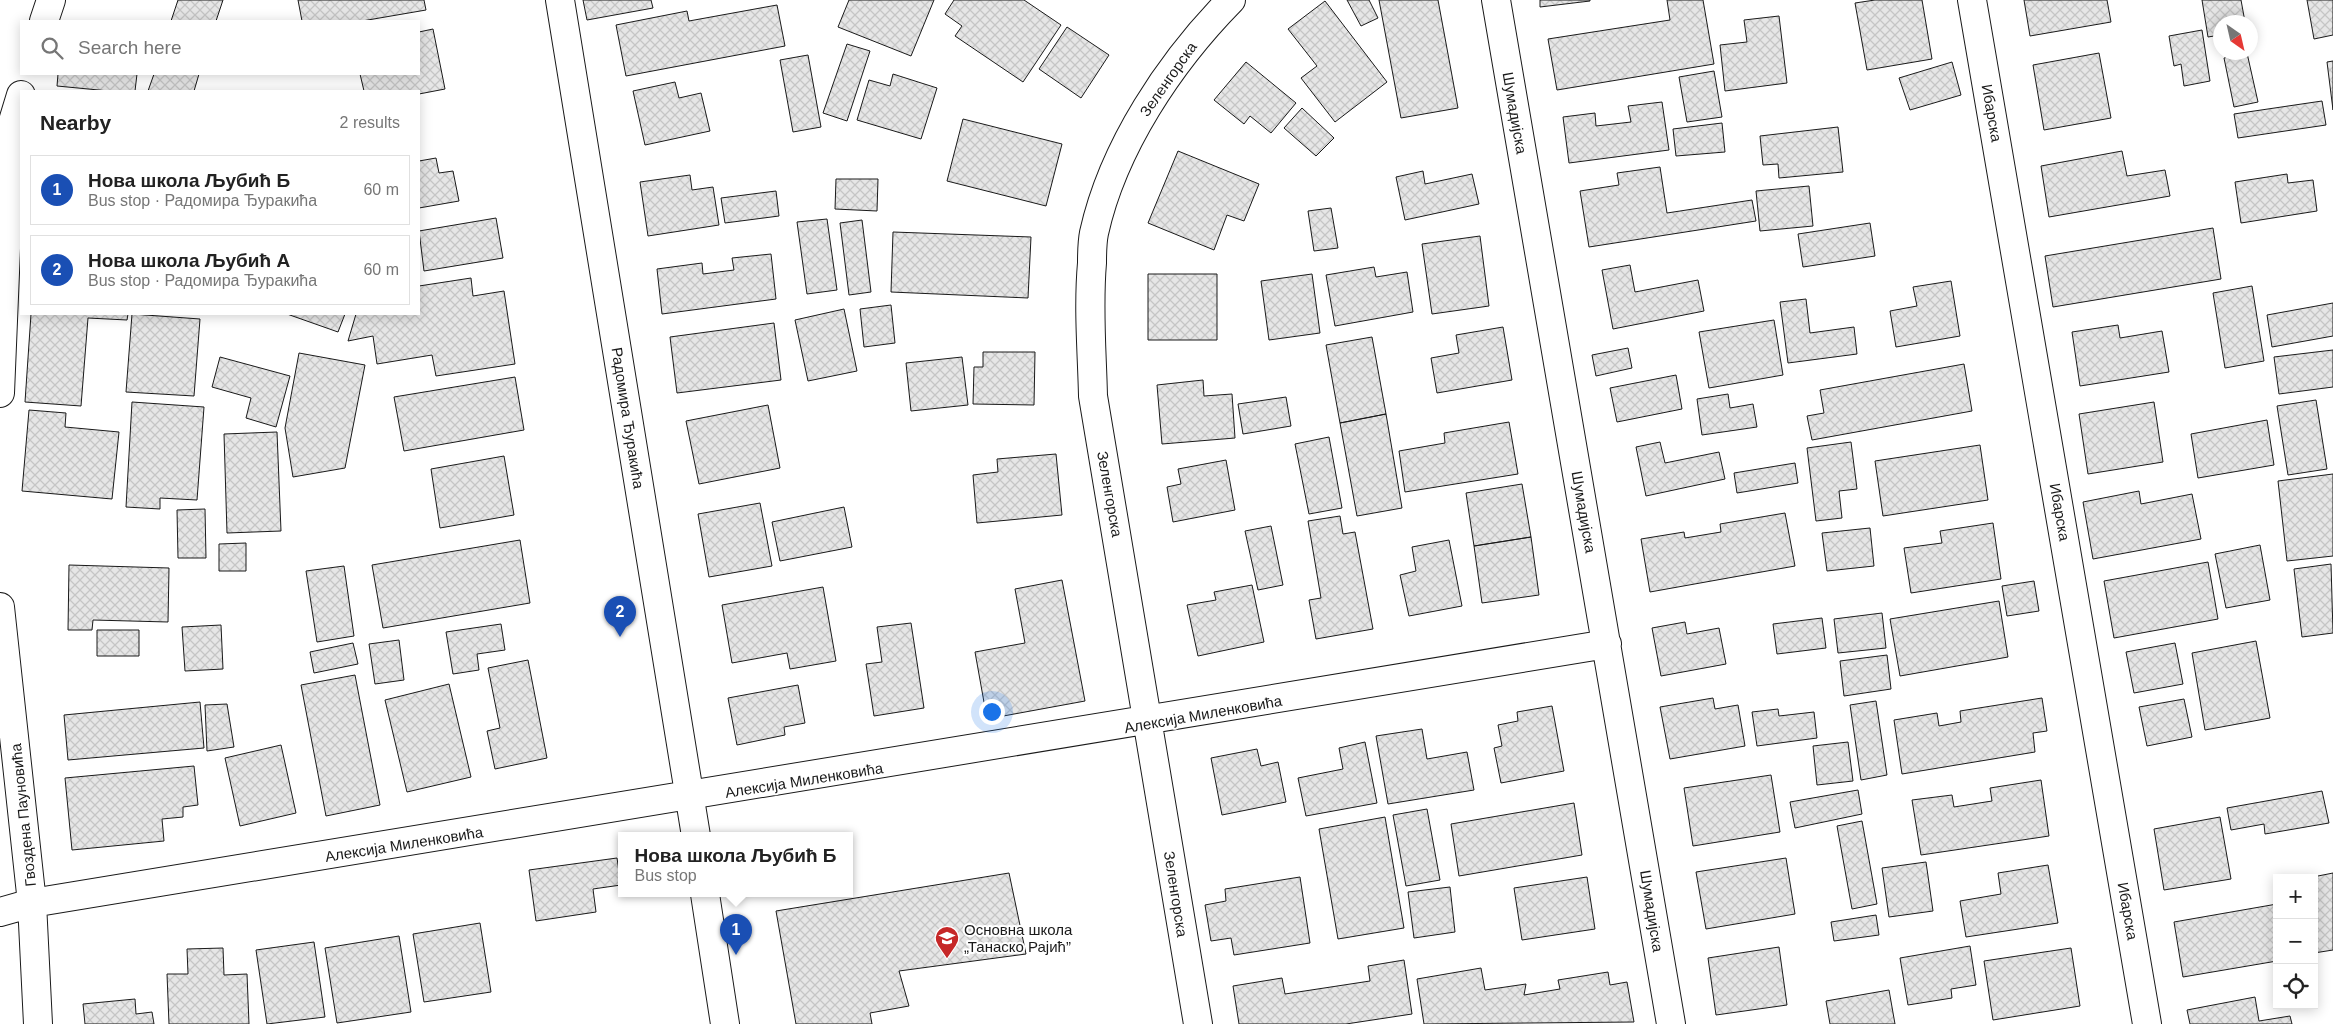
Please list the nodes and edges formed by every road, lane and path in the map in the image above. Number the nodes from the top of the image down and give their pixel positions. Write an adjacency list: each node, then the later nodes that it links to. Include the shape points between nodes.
1 (51, 0): 6 (street)
2 (560, 0): 15 (street, Радомира Ђуракића)
3 (1231, 0): 14 (street, Зеленгорска, via 1205,27 1148,104 1112,180 1094,234 1090,292 1093,396)
4 (1496, 0): 13 (street, Шумадијска)
5 (1972, 0): 24 (street, Ибарска)
6 (44, 20)
7 (28, 75): 8 (street)
8 (23, 90)
9 (20, 97): 10 (street)
10 (5, 129): 11 (street)
11 (0, 393)
12 (0, 607): 18 (street, Гвоздена Пауновића)
13 (1607, 644): 14 (street, Алексија Миленковића); 23 (street, Шумадијска)
14 (1149, 723): 15 (street, Алексија Миленковића); 22 (street, Зеленгорска)
15 (690, 799): 16 (street, Радомира Ђуракића); 18 (street, Алексија Миленковића)
16 (695, 832)
17 (705, 897): 21 (street)
18 (32, 904): 19 (street, Алексија Миленковића); 20 (street, Гвоздена Пауновића)
19 (0, 912)
20 (38, 1024)
21 (725, 1024)
22 (1198, 1024)
23 (1671, 1024)
24 (2147, 1024)

